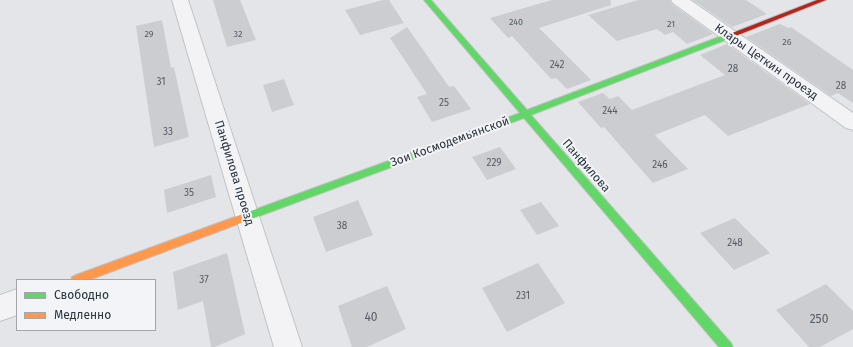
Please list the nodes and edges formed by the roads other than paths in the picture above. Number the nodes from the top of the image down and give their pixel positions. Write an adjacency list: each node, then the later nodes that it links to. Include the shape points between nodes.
1 (180, 0): 8 (street, Панфилова проезд)
2 (426, 0): 6 (street, Панфилова)
3 (679, 0): 5 (street, Клары Цеткин проезд)
4 (822, 0): 5 (street, Зои Космодемьянской)
5 (729, 36): 6 (street, Зои Космодемьянской); 7 (street, Клары Цеткин проезд)
6 (525, 114): 8 (street, Зои Космодемьянской); 13 (street, Панфилова)
7 (853, 123)
8 (248, 217): 9 (street, Зои Космодемьянской); 12 (street, Панфилова проезд)
9 (79, 279)
10 (16, 302): 11 (street)
11 (0, 308)
12 (288, 347)
13 (728, 347)

